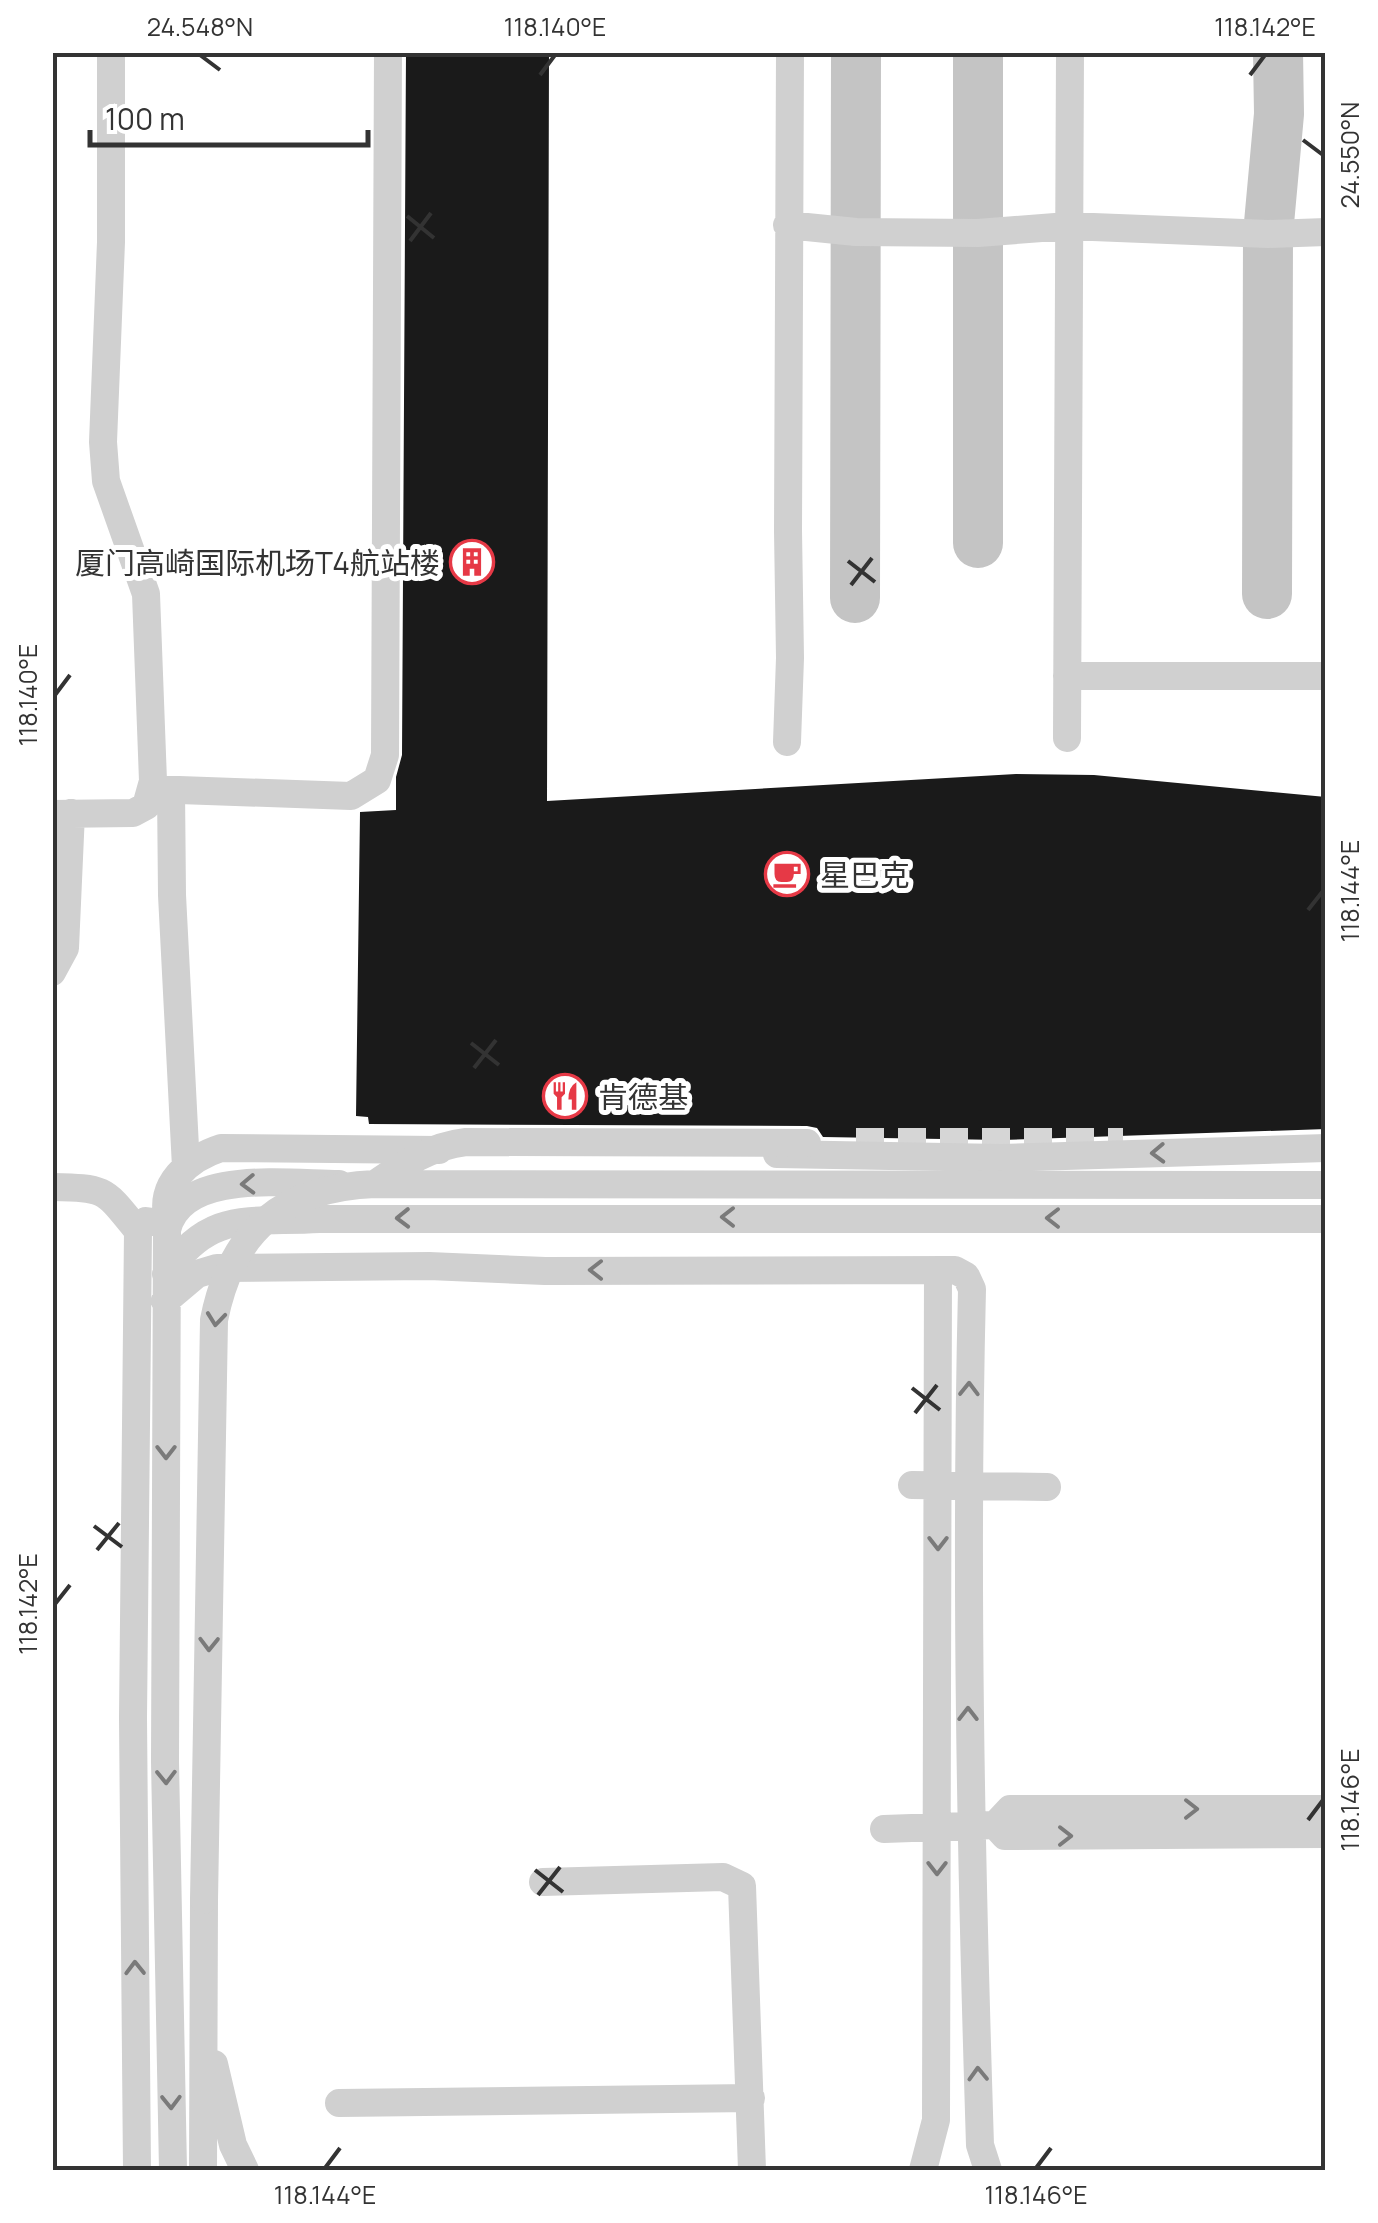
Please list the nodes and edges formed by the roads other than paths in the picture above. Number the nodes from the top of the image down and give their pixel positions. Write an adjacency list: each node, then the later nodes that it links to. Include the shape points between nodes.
1 (111, 52): 12 (street, via 103,442 106,481 146,594)
2 (388, 52): 12 (street, via 385,756 377,780 351,796)
3 (790, 52): 5 (street)
4 (1070, 52): 6 (street)
5 (788, 225): 6 (street, via 978,233); 11 (street)
6 (1068, 226): 7 (street); 8 (street)
7 (1326, 232)
8 (1067, 676): 9 (street); 10 (street)
9 (1326, 676)
10 (1067, 738)
11 (788, 742)
12 (161, 790): 13 (street, via 133,813); 18 (street)
13 (62, 813): 14 (street, via 65,948)
14 (52, 972)
15 (1219, 1141): 17 (street)
16 (807, 1142): 19 (street, bridge, via 466,1142 426,1153)
17 (1326, 1144): 18 (street, one-way to 18, via 1002,1158 237,1147 210,1152)
18 (186, 1167): 24 (street, via 166,1197)
19 (375, 1184): 20 (street, bridge); 39 (street, one-way to 39, bridge, via 314,1192 285,1205 247,1238 228,1270 214,1320)
20 (1326, 1185)
21 (52, 1188): 25 (street, via 95,1188)
22 (1326, 1194): 24 (street, one-way to 24, via 252,1184 198,1193 178,1205)
23 (1326, 1219): 29 (street, one-way to 29, via 229,1223 186,1246)
24 (168, 1222): 25 (street, via 146,1221); 29 (street)
25 (138, 1231): 42 (street, one-way to 25)
26 (978, 1258): 27 (street, via 824,1256)
27 (797, 1270): 28 (street); 29 (street, one-way to 29, via 217,1268)
28 (938, 1270): 30 (street, one-way to 28, via 972,1289 961,1272); 31 (street)
29 (165, 1288): 43 (street, one-way to 43)
30 (967, 1484): 31 (street); 32 (street); 35 (street, one-way to 30)
31 (925, 1485): 34 (street, one-way to 34)
32 (1047, 1486)
33 (1326, 1809): 35 (street, one-way to 33, via 1010,1810)
34 (937, 1826): 35 (street); 36 (street); 47 (street, one-way to 47, via 936,2120)
35 (983, 1826): 37 (street, one-way to 37, via 1006,1836); 48 (street, one-way to 35, via 980,2144)
36 (884, 1829)
37 (1326, 1834)
38 (543, 1882): 40 (street, via 723,1876 738,1881 745,1892)
39 (204, 2019): 44 (street); 45 (street, via 233,2144)
40 (751, 2098): 41 (street); 46 (street)
41 (339, 2103)
42 (137, 2170)
43 (172, 2170)
44 (202, 2170)
45 (246, 2170)
46 (752, 2170)
47 (924, 2170)
48 (988, 2170)

